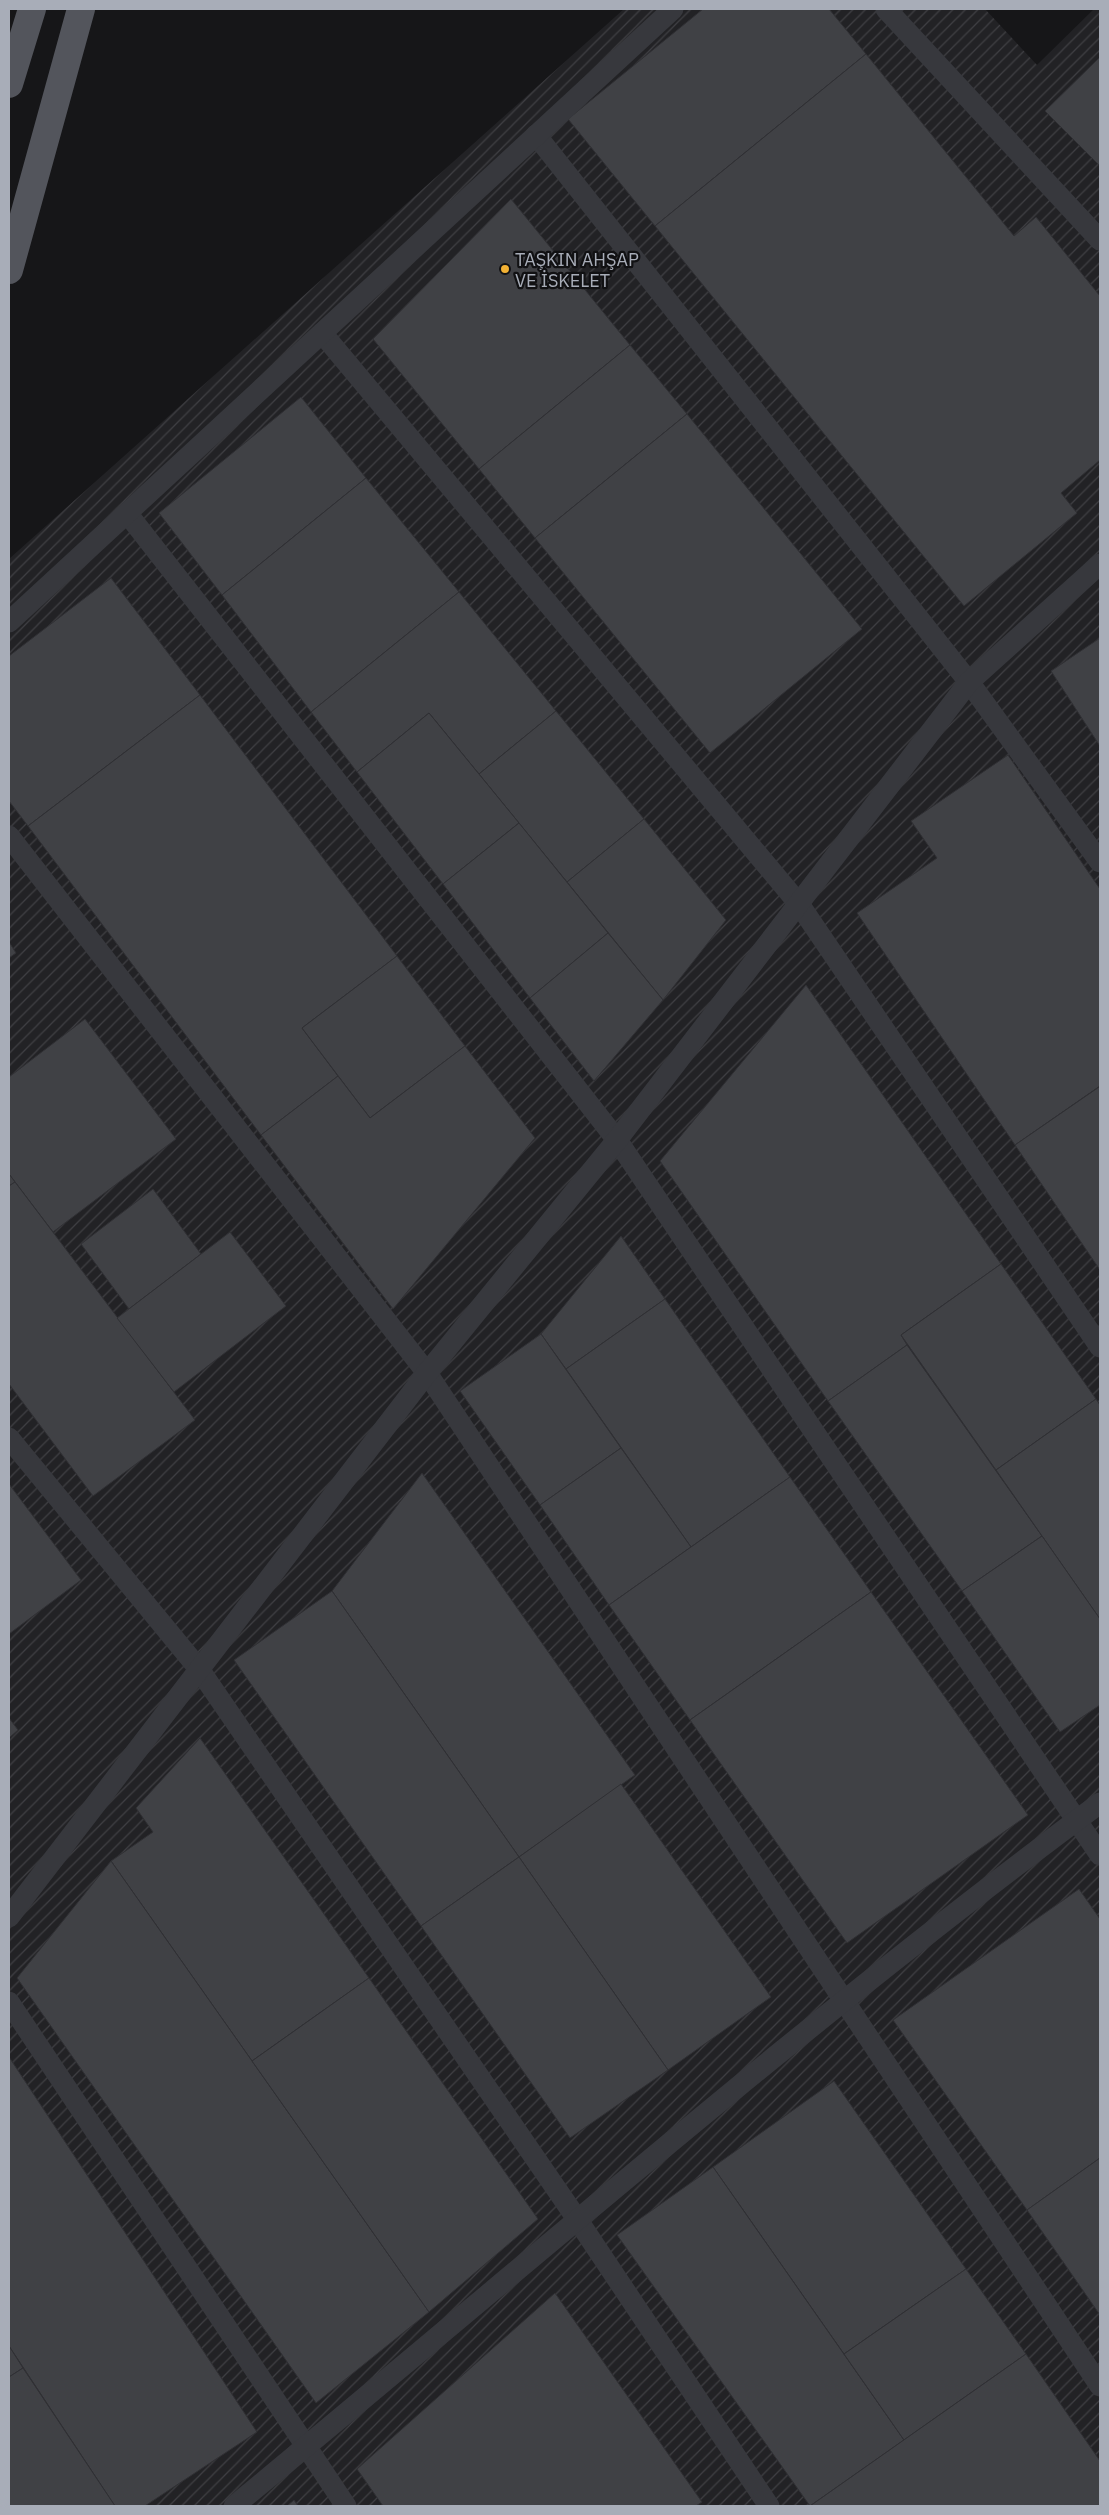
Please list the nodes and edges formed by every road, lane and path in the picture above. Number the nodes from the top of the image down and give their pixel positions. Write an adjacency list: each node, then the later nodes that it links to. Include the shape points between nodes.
1 (32, 9): 5 (main road)
2 (81, 9): 8 (main road)
3 (673, 9): 6 (lane)
4 (886, 9): 7 (lane)
5 (9, 84)
6 (536, 135): 9 (lane); 13 (lane)
7 (1100, 240)
8 (9, 270)
9 (322, 333): 10 (lane); 16 (lane)
10 (127, 513): 12 (lane); 17 (lane)
11 (1100, 564): 13 (lane)
12 (9, 622)
13 (970, 682): 15 (lane); 16 (lane)
14 (9, 836): 19 (lane)
15 (1100, 862)
16 (799, 904): 17 (lane); 18 (lane)
17 (617, 1140): 19 (lane); 23 (lane)
18 (1100, 1347)
19 (427, 1373): 21 (lane); 26 (lane)
20 (9, 1438): 21 (lane)
21 (200, 1669): 25 (lane); 28 (lane)
22 (1100, 1803): 23 (lane)
23 (1077, 1820): 24 (lane); 26 (lane)
24 (1100, 1855)
25 (9, 1917)
26 (844, 2001): 28 (lane); 29 (lane)
27 (9, 2002): 30 (lane)
28 (577, 2218): 30 (lane); 33 (lane)
29 (1100, 2386)
30 (306, 2447): 31 (lane); 32 (lane)
31 (234, 2506)
32 (346, 2506)
33 (769, 2506)

